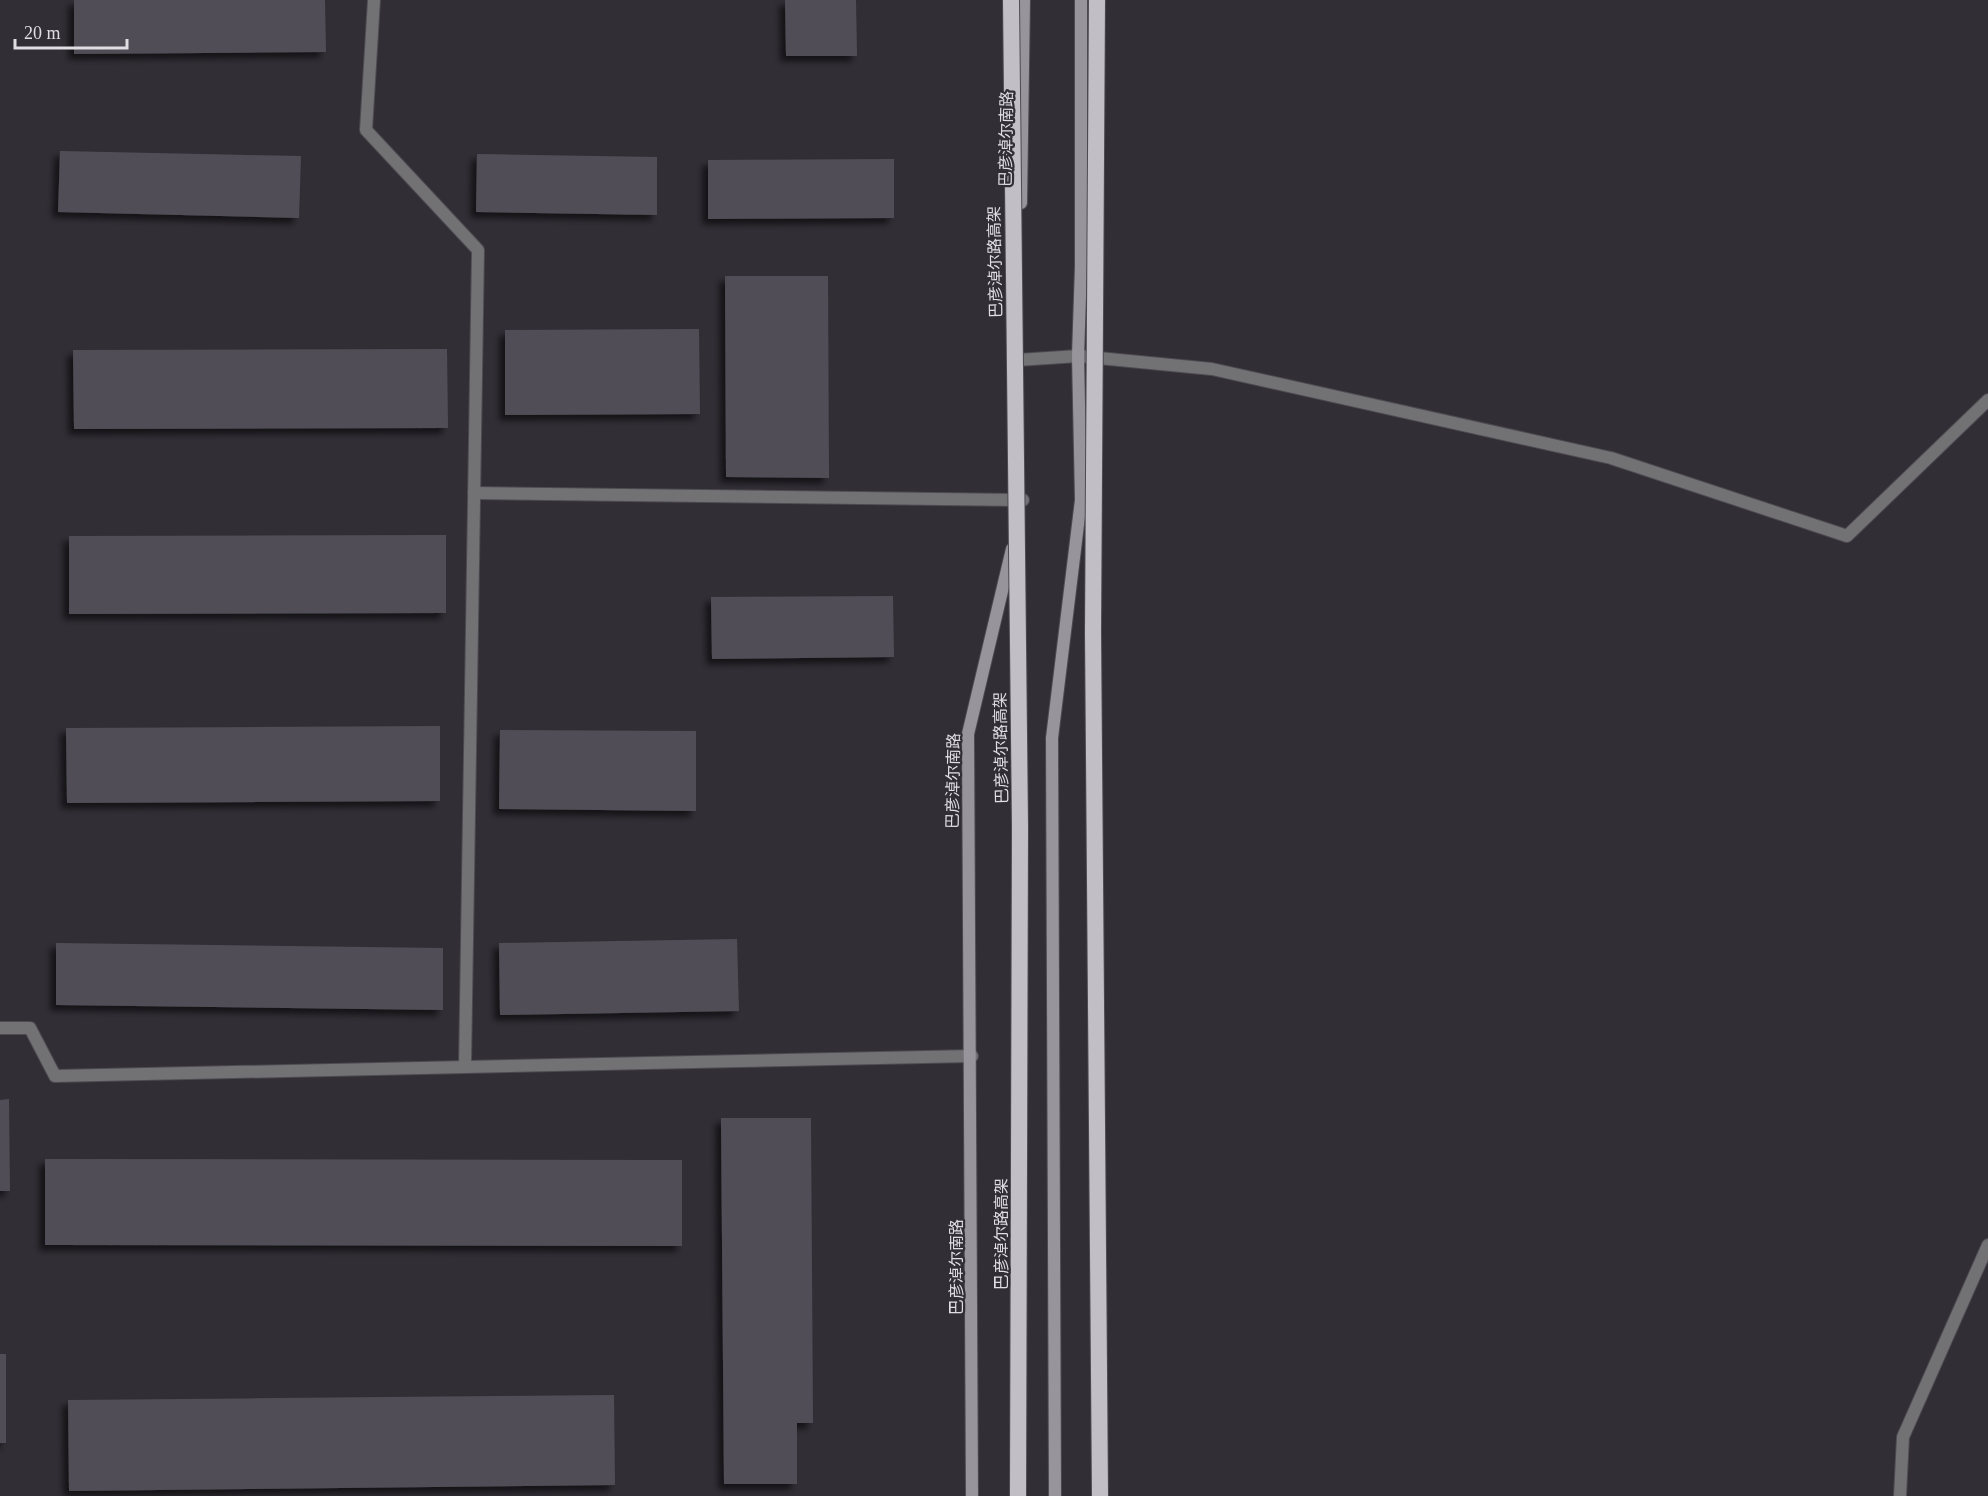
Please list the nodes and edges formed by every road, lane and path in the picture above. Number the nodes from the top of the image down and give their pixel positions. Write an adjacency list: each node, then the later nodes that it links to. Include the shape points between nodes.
1 (374, 0): 9 (street, via 366,130 478,250)
2 (1011, 0): 16 (highway, 巴彦淖尔路高架, bridge, via 1020,827)
3 (1024, 0): 7 (main road, 巴彦淖尔南路)
4 (1081, 0): 6 (main road)
5 (1097, 0): 18 (highway, bridge, via 1093,632)
6 (1078, 356): 7 (street); 8 (street, via 1212,369 1611,458 1847,536); 17 (main road, via 1081,500 1052,738)
7 (1018, 360): 10 (main road, 巴彦淖尔南路)
8 (1988, 400)
9 (474, 493): 10 (street); 13 (street)
10 (1024, 500): 12 (main road, 巴彦淖尔南路, via 968,734)
11 (0, 1028): 13 (street, via 30,1028 55,1076)
12 (972, 1056): 13 (street); 15 (main road, 巴彦淖尔南路)
13 (465, 1066)
14 (1988, 1245): 19 (street, via 1903,1437)
15 (972, 1496)
16 (1018, 1496)
17 (1055, 1496)
18 (1100, 1496)
19 (1900, 1496)

